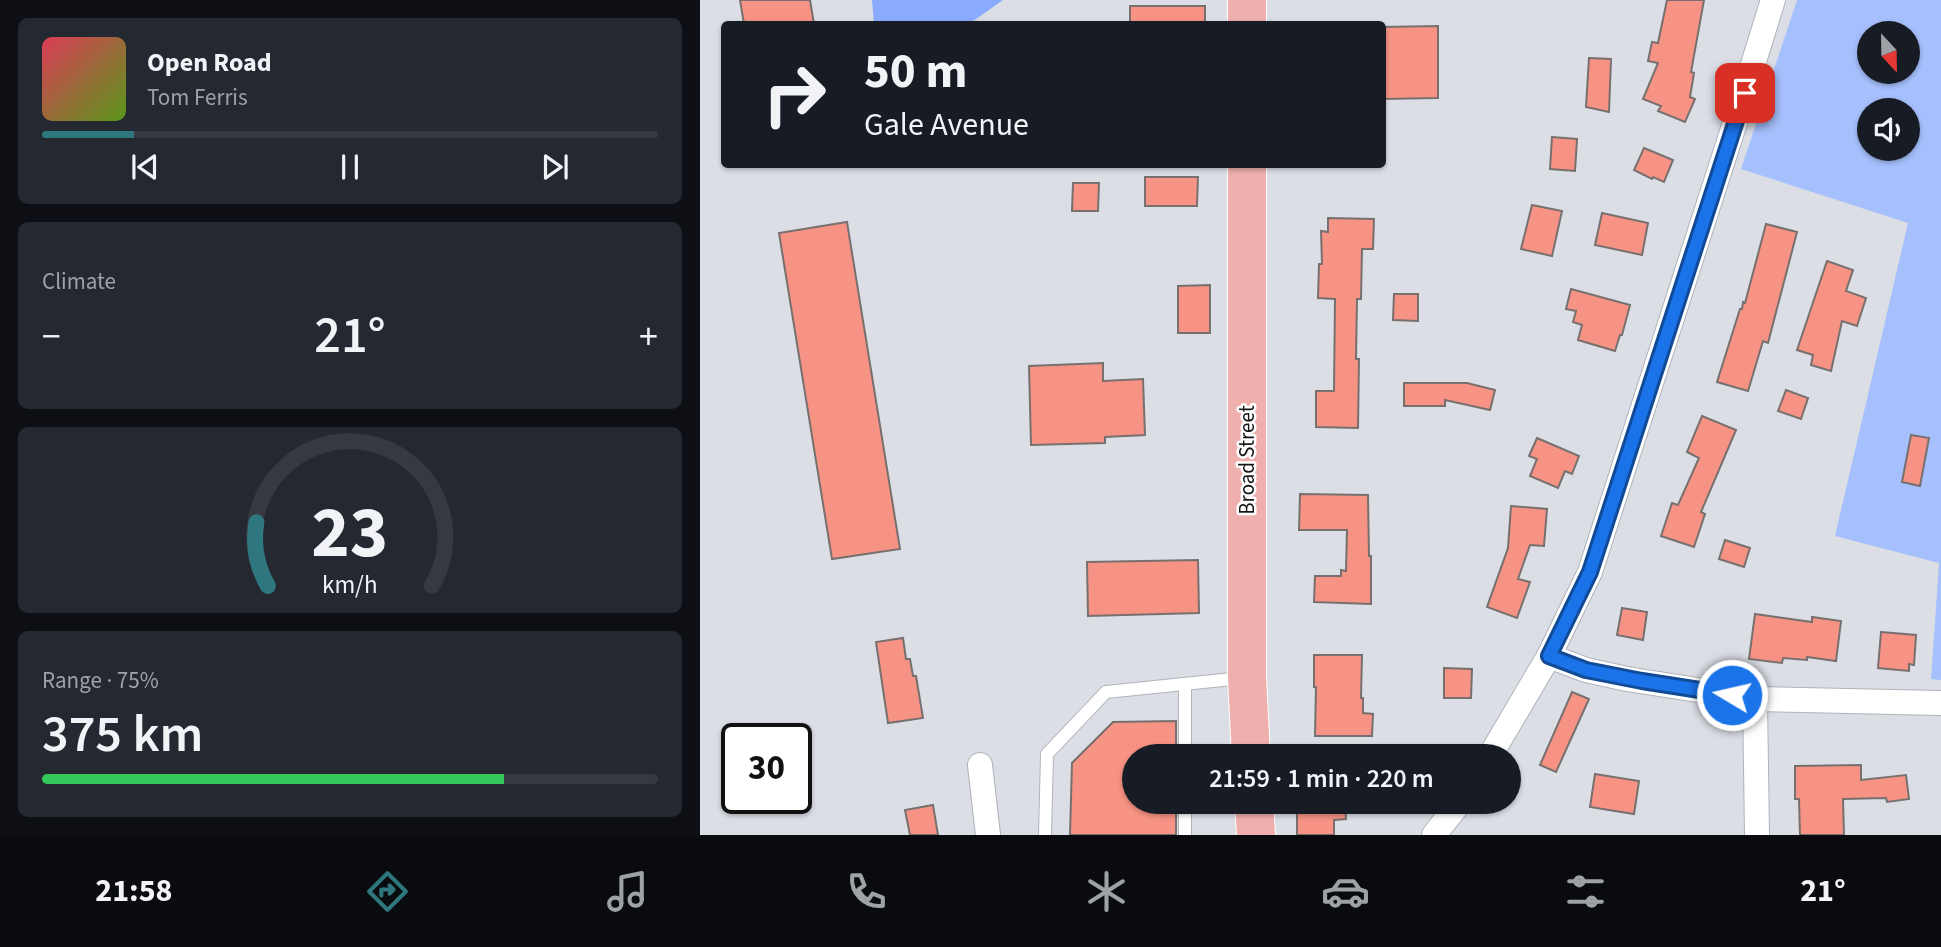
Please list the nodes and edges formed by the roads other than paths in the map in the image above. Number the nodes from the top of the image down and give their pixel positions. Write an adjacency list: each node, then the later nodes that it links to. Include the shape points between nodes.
1 (1247, 0): 3 (main road)
2 (1773, 0): 5 (street, via 1590,572)
3 (1247, 21)
4 (1247, 168): 6 (main road, Broad Street)
5 (1549, 656): 8 (street, via 1586,670); 12 (street)
6 (1247, 677): 7 (lane); 11 (main road, Broad Street)
7 (1185, 684): 10 (lane); 18 (lane, via 1106,692 1046,754)
8 (1755, 699): 9 (street); 22 (street)
9 (1941, 703)
10 (1185, 744)
11 (1250, 744)
12 (1497, 744)
13 (980, 765): 17 (street)
14 (1185, 814): 19 (lane)
15 (1255, 814): 20 (main road)
16 (1451, 814): 21 (street)
17 (988, 835)
18 (1045, 835)
19 (1185, 835)
20 (1256, 835)
21 (1434, 835)
22 (1757, 835)

